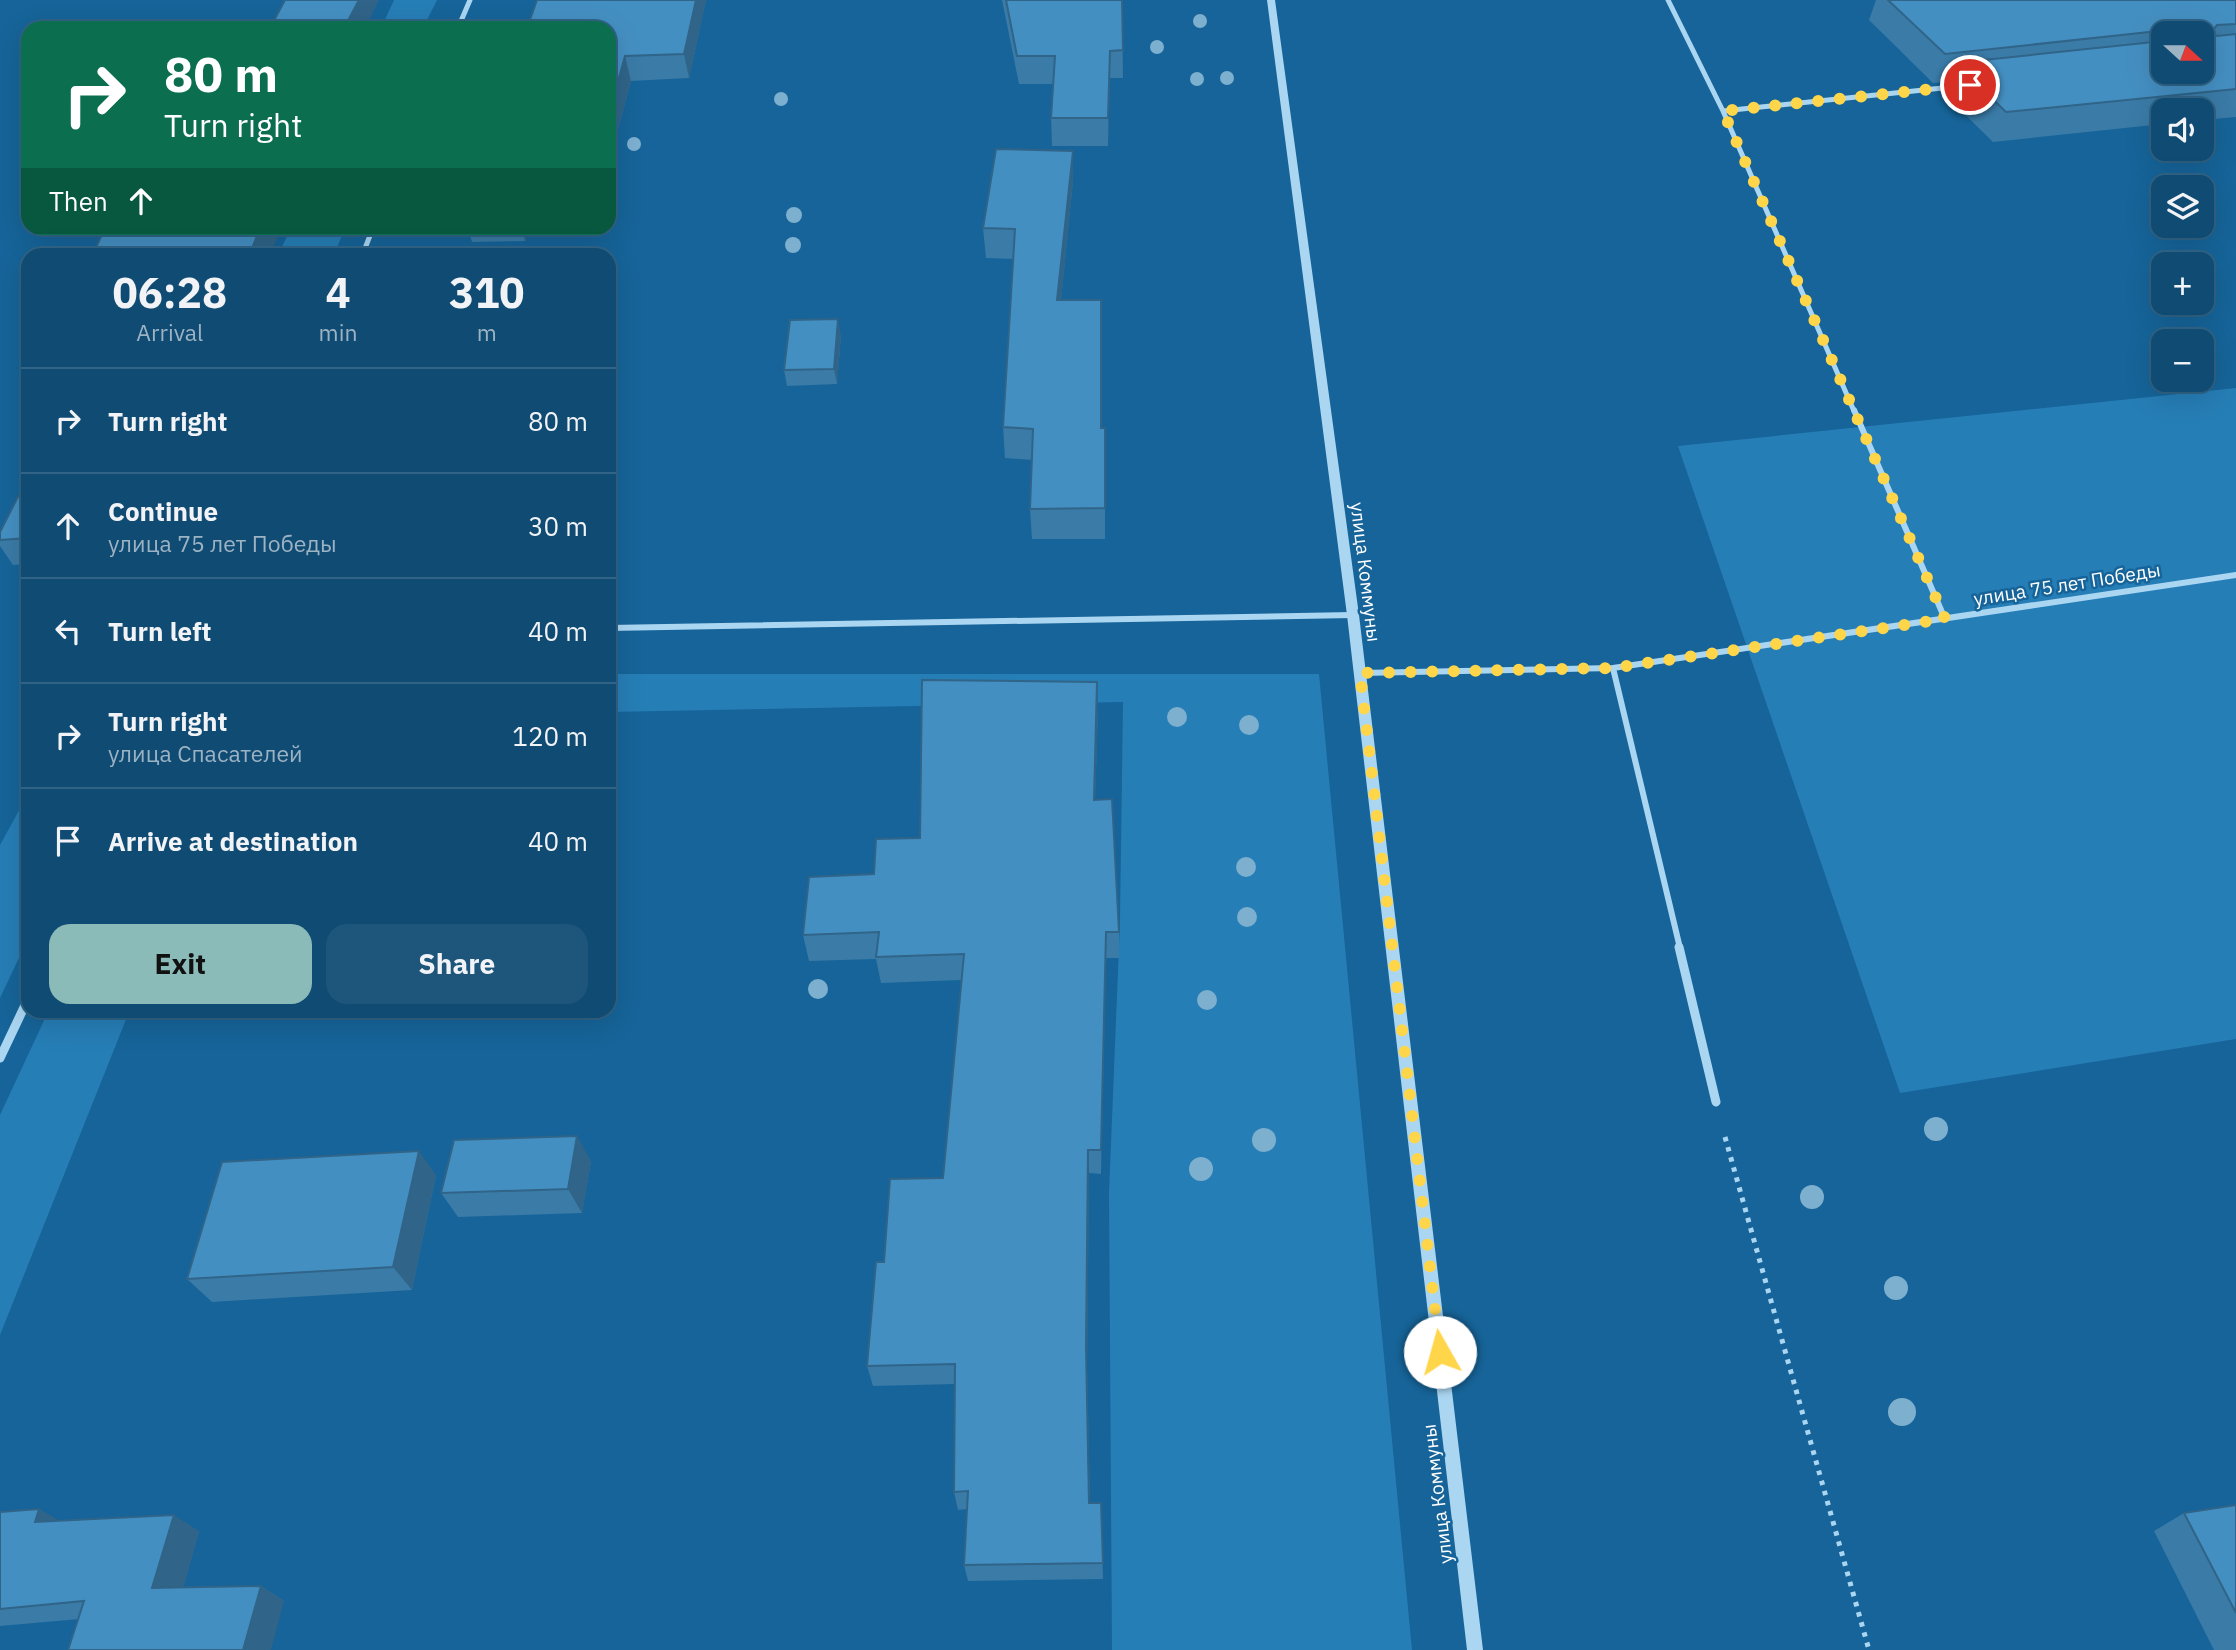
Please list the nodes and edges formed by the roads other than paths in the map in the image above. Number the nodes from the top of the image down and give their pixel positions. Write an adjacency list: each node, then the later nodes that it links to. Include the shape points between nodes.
1 (470, 0): 4 (street)
2 (1271, 0): 8 (street, улица Коммуны)
3 (1668, 0): 6 (street)
4 (461, 21)
5 (1957, 86): 6 (street)
6 (1723, 111): 9 (street)
7 (2236, 575): 9 (street, улица 75 лет Победы)
8 (1353, 615): 10 (street); 12 (street, улица Коммуны)
9 (1945, 619): 11 (street, улица 75 лет Победы)
10 (616, 628)
11 (1613, 668): 12 (street, улица 75 лет Победы); 15 (street)
12 (1360, 673): 16 (street, улица Коммуны)
13 (21, 1014): 14 (street)
14 (0, 1058)
15 (1716, 1102)
16 (1475, 1650)

